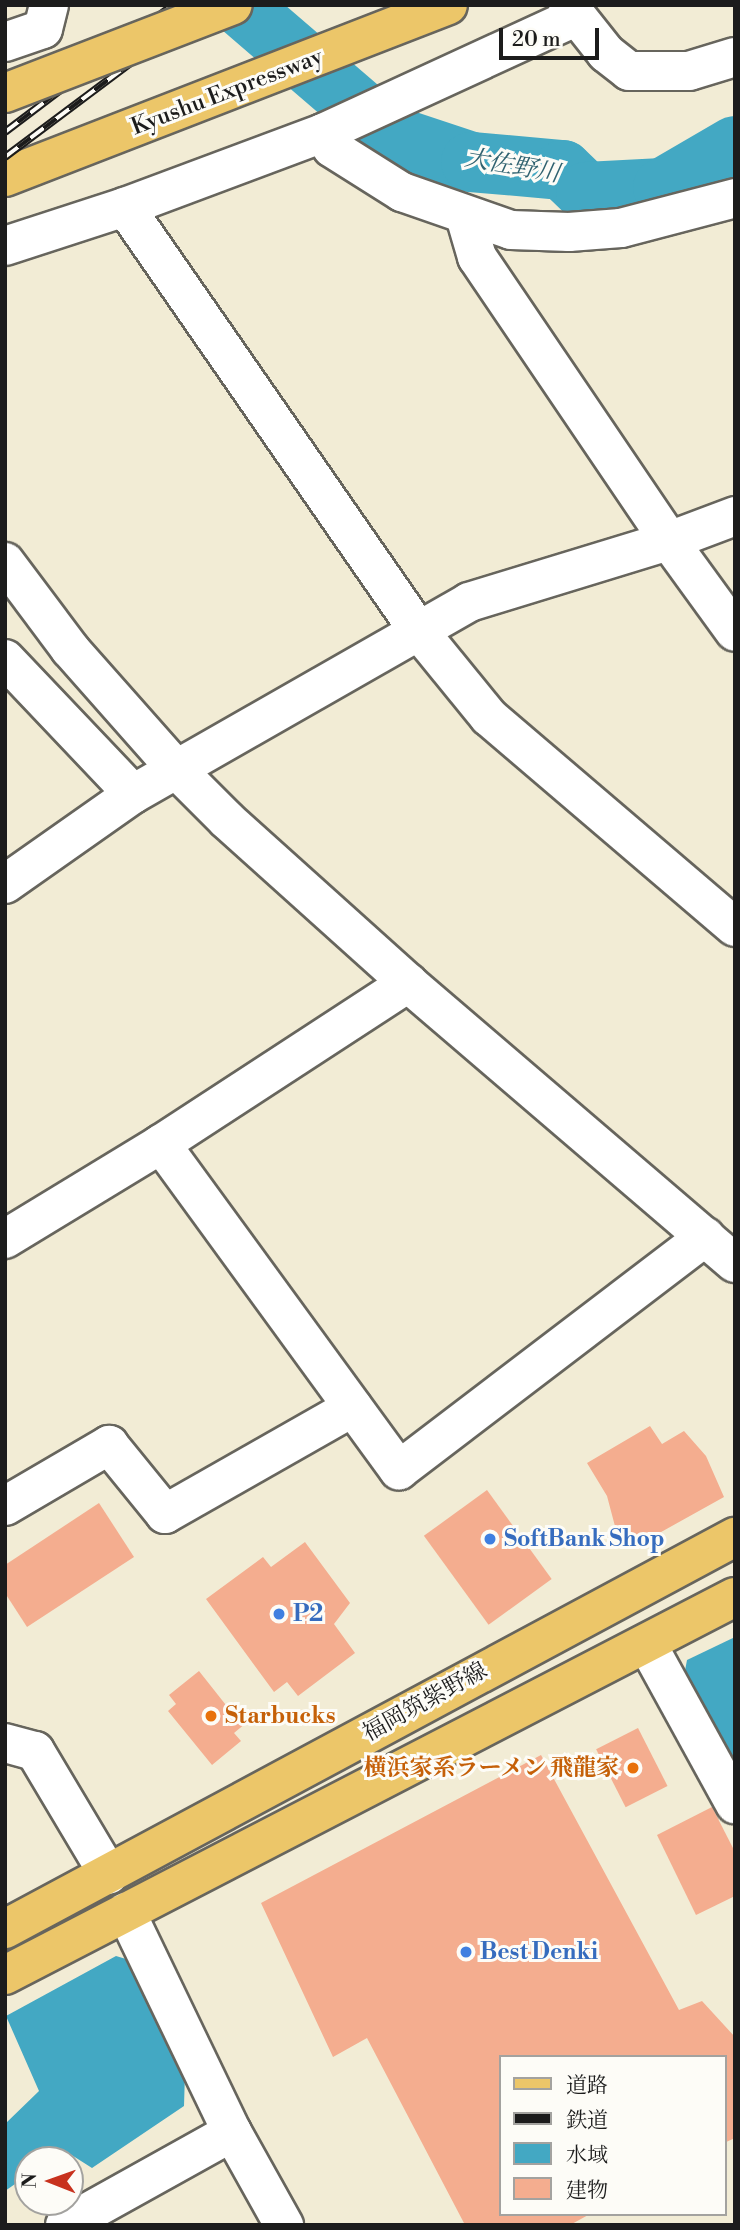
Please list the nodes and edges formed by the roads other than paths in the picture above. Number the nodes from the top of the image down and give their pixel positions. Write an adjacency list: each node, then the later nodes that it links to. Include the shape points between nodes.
1 (48, 5): 5 (street, via 43,29)
2 (233, 5): 7 (main road, bridge)
3 (449, 5): 9 (main road, Kyushu Expressway)
4 (572, 11): 6 (street, via 606,53 629,71 689,71); 8 (street)
5 (5, 41)
6 (735, 57)
7 (5, 93)
8 (323, 133): 11 (street); 12 (street, via 332,148 402,192)
9 (5, 177)
10 (735, 198): 12 (street, via 621,228 569,232 511,230)
11 (125, 207): 13 (street); 17 (street)
12 (465, 216): 15 (street, via 477,257)
13 (5, 246)
14 (735, 516): 15 (street)
15 (668, 541): 17 (street, via 469,602); 18 (street)
16 (5, 562): 20 (street, via 70,649)
17 (418, 630): 20 (street); 23 (street, via 489,717)
18 (735, 632)
19 (5, 659): 21 (street)
20 (178, 771): 21 (street); 24 (street)
21 (133, 794): 22 (street)
22 (5, 884)
23 (735, 927)
24 (408, 983): 25 (street); 26 (street)
25 (161, 1144): 27 (street); 29 (street)
26 (705, 1237): 28 (street); 29 (street, via 399,1470)
27 (5, 1239)
28 (735, 1263)
29 (352, 1407): 30 (street, via 165,1514 109,1445)
30 (5, 1506)
31 (735, 1537): 36 (main road, 福岡筑紫野線)
32 (735, 1597): 33 (main road, 福岡筑紫野線)
33 (647, 1644): 35 (street); 37 (main road, 福岡筑紫野線)
34 (5, 1742): 36 (street, via 35,1751)
35 (735, 1804)
36 (109, 1875): 38 (main road, 福岡筑紫野線)
37 (126, 1912): 39 (main road, 福岡筑紫野線); 40 (street)
38 (5, 1929)
39 (5, 1975)
40 (232, 2132): 41 (street); 42 (street)
41 (65, 2225)
42 (284, 2225)

